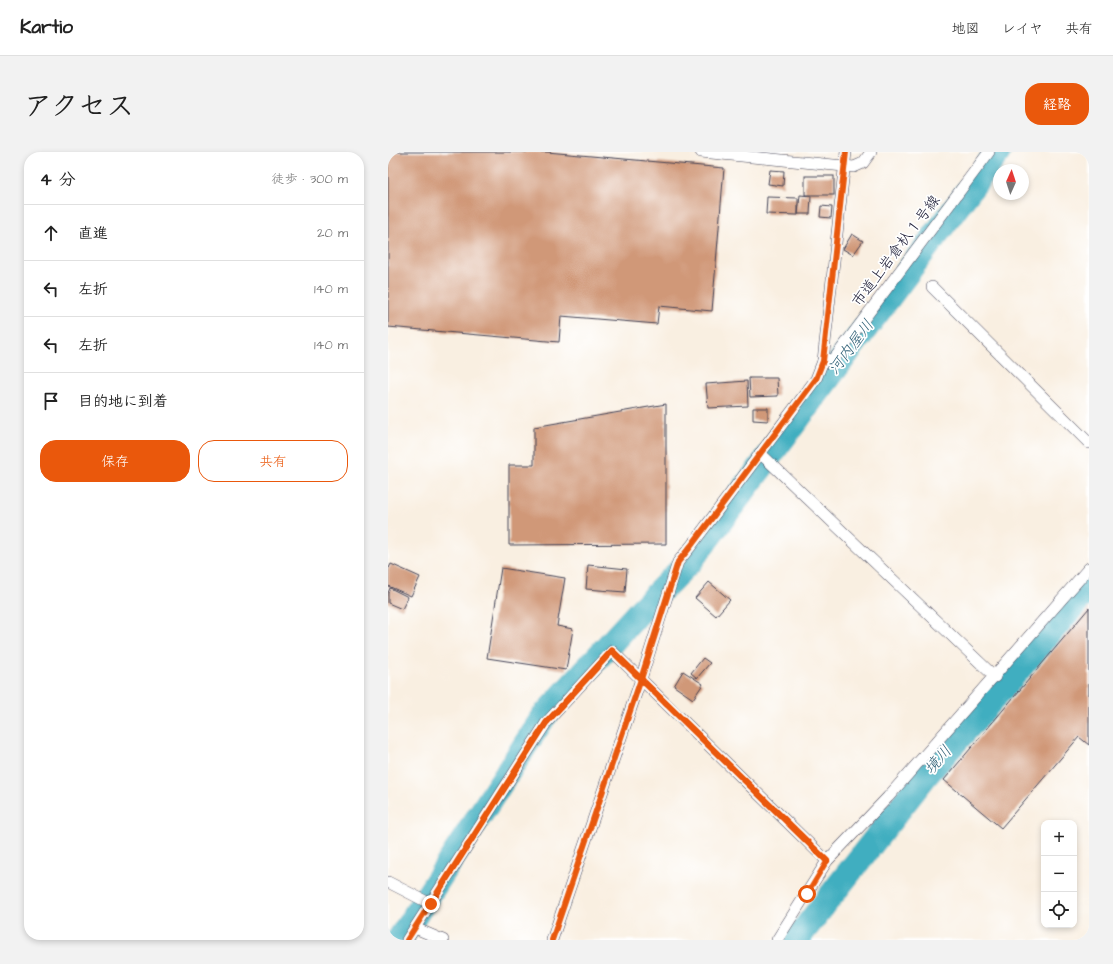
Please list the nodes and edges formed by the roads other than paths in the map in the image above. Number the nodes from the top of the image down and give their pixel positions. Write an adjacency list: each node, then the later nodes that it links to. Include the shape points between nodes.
1 (701, 152): 5 (street)
2 (846, 152): 6 (street)
3 (871, 152): 6 (street, via 863,163 854,167)
4 (989, 152): 8 (street, 市道上岩倉杁１号線, via 834,360)
5 (745, 154): 6 (street)
6 (845, 166): 8 (street)
7 (932, 287): 9 (street)
8 (823, 361): 10 (street, via 816,379)
9 (1089, 443)
10 (760, 453): 12 (street); 13 (street, via 678,562)
11 (1089, 568): 12 (street)
12 (995, 677): 14 (street)
13 (641, 679): 14 (street); 16 (street, via 612,650 541,730); 20 (street)
14 (827, 861): 21 (street)
15 (388, 882): 16 (street)
16 (431, 904): 17 (street)
17 (415, 928): 18 (street); 19 (street)
18 (407, 940)
19 (443, 940)
20 (552, 940)
21 (776, 940)

